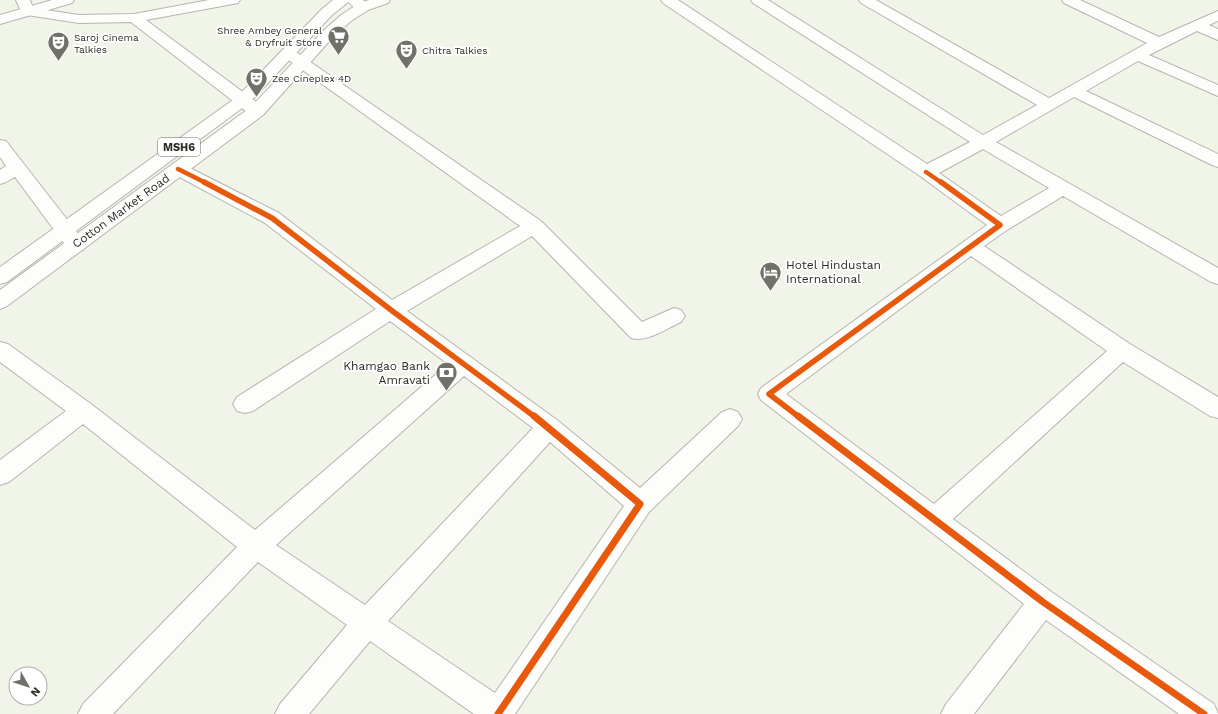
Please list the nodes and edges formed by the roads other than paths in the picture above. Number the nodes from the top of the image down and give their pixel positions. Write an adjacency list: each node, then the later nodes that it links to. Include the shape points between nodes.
1 (67, 0): 10 (street)
2 (233, 0): 12 (street)
3 (344, 0): 18 (street, Cotton Market Road / MSH6, via 327,12)
4 (383, 0): 9 (street, MSH6)
5 (668, 0): 29 (street)
6 (758, 0): 24 (street)
7 (866, 0): 22 (street)
8 (1070, 0): 16 (street)
9 (359, 3): 18 (street, Cotton Market Road / MSH6, via 328,34)
10 (25, 6): 12 (street, via 79,19); 13 (street)
11 (1218, 15): 14 (street)
12 (134, 18): 21 (street)
13 (0, 20)
14 (1197, 25): 15 (street); 16 (street)
15 (1218, 35)
16 (1159, 43): 17 (street)
17 (1137, 55): 19 (street); 20 (street)
18 (295, 58): 21 (street, Cotton Market Road / MSH6); 23 (street, Cotton Market Road / MSH6); 33 (street)
19 (1074, 91): 22 (street); 26 (street)
20 (1218, 91)
21 (243, 100): 23 (street); 34 (street, Cotton Market Road / MSH6)
22 (1049, 105): 24 (street)
23 (257, 111): 28 (street, Cotton Market Road / MSH6)
24 (983, 142): 29 (street); 31 (street)
25 (0, 145): 27 (street)
26 (1218, 161)
27 (17, 167): 30 (street); 34 (street)
28 (178, 169): 34 (street, Cotton Market Road / MSH6); 39 (street, via 272,218)
29 (926, 172): 32 (street)
30 (0, 178)
31 (1063, 188): 32 (street); 37 (street)
32 (1000, 225): 35 (street)
33 (534, 226): 39 (street); 40 (street, via 639,332)
34 (70, 238): 36 (street, Cotton Market Road / MSH6); 38 (street, Cotton Market Road / MSH6)
35 (971, 246): 42 (street); 51 (street, via 769,394)
36 (0, 277)
37 (1218, 277)
38 (0, 301)
39 (391, 310): 43 (street); 44 (street)
40 (674, 316)
41 (0, 350): 46 (street)
42 (1122, 350): 45 (street); 51 (street)
43 (463, 364): 48 (street); 52 (street)
44 (245, 404)
45 (1218, 409)
46 (83, 410): 49 (street); 52 (street)
47 (730, 419): 50 (street)
48 (548, 427): 50 (street); 54 (street)
49 (0, 474)
50 (640, 504): 57 (street)
51 (935, 519): 53 (street)
52 (256, 546): 54 (street); 55 (street)
53 (1043, 602): 58 (street); 59 (street)
54 (367, 623): 56 (street); 57 (street)
55 (93, 714)
56 (290, 714)
57 (498, 714)
58 (956, 714)
59 (1204, 714)

